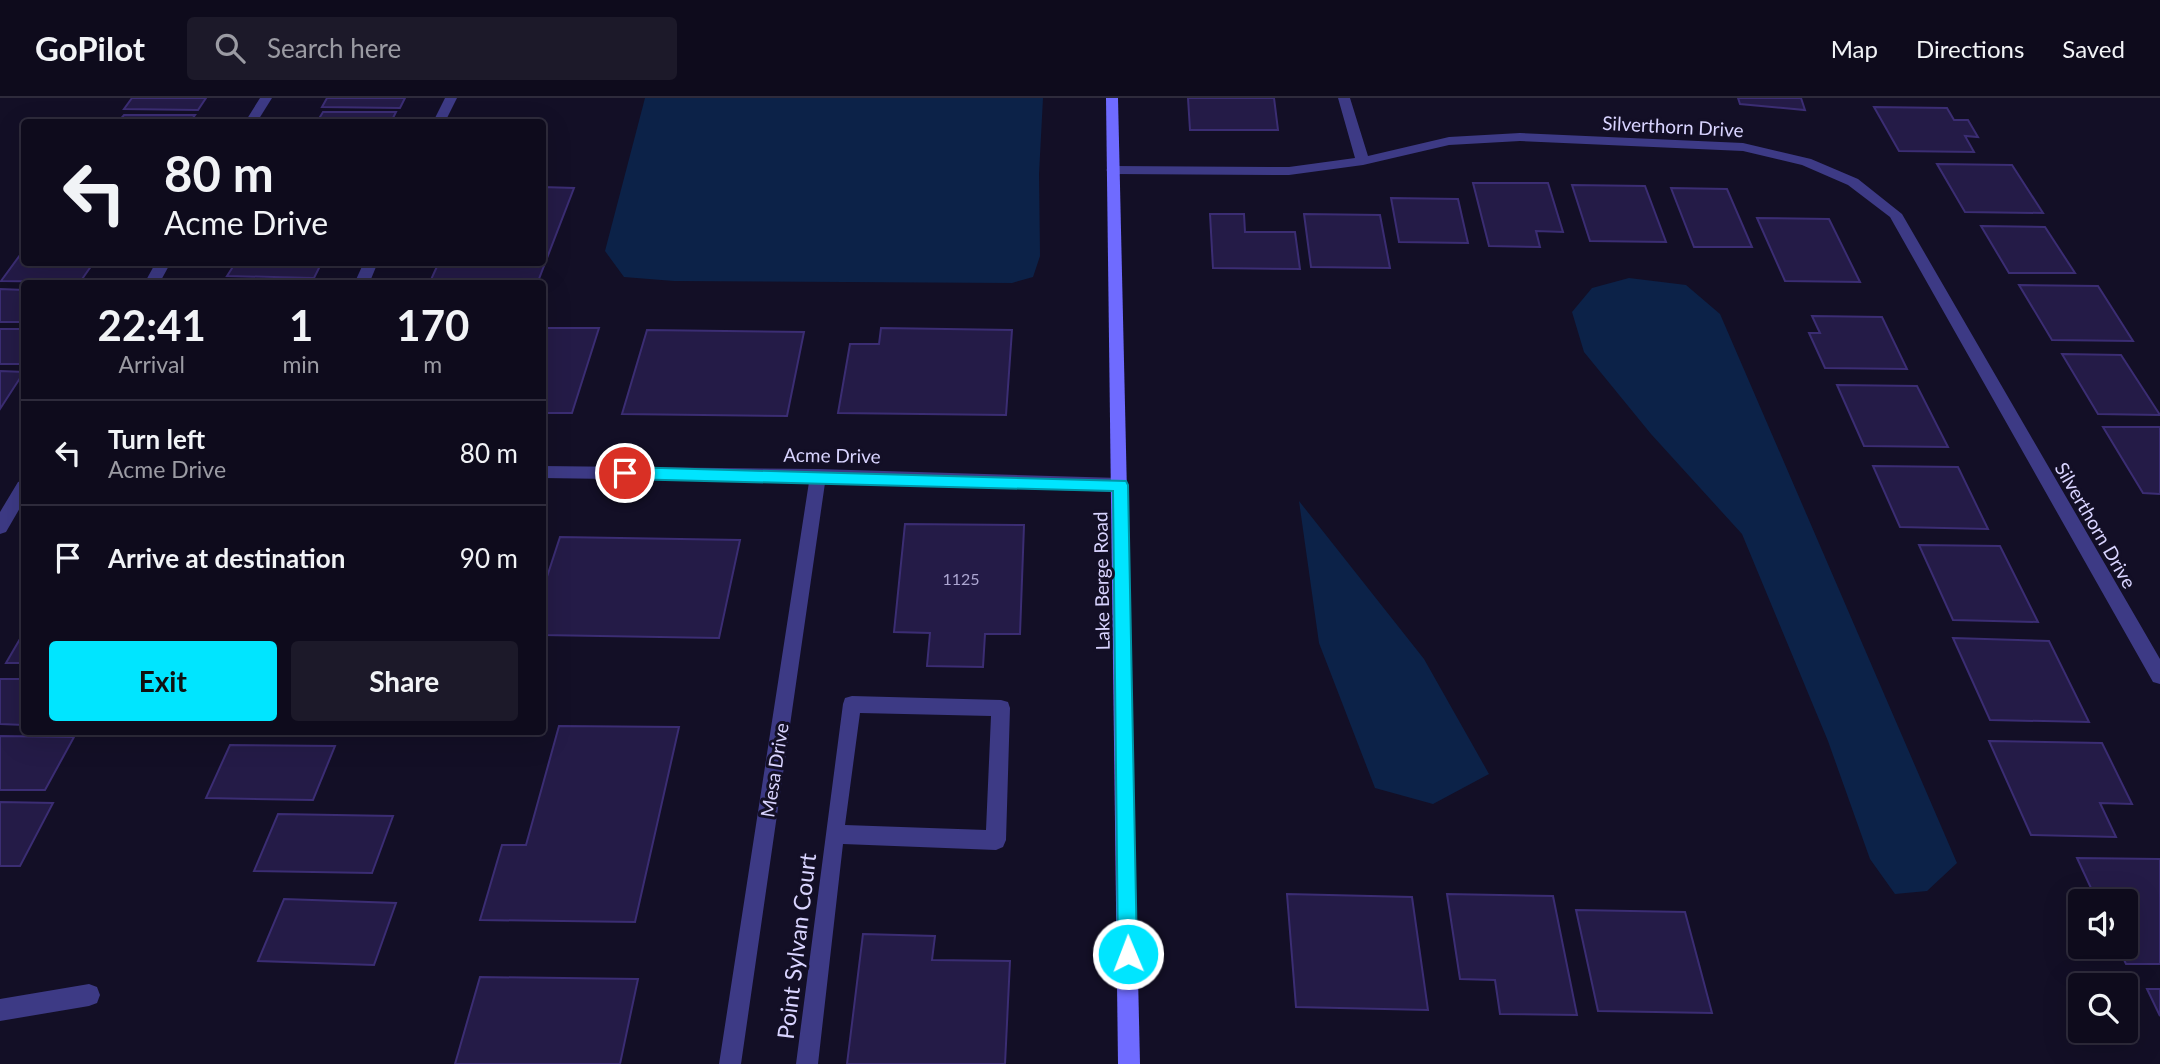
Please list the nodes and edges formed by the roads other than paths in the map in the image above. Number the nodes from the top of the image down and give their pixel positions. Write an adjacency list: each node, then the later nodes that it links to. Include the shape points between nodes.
1 (266, 98): 5 (street)
2 (452, 98): 6 (street)
3 (1112, 98): 8 (street, Lake Berge Road)
4 (1344, 98): 7 (street)
5 (253, 119)
6 (441, 119)
7 (1363, 161): 8 (street, Silverthorn Drive, via 1289,171); 14 (street, Silverthorn Drive, via 1449,141 1520,137 1743,147 1806,162 1853,182 1895,214)
8 (1113, 170): 11 (street, Lake Berge Road)
9 (546, 472): 10 (street, Acme Drive)
10 (818, 476): 11 (street, Acme Drive); 18 (street, Mesa Drive)
11 (1120, 485): 20 (street, Lake Berge Road)
12 (21, 492): 13 (street)
13 (0, 527)
14 (2160, 676)
15 (834, 834): 15 (street, Point Sylvan Court, via 852,704 1001,708 996,840); 19 (street, Point Sylvan Court)
16 (89, 995): 17 (street)
17 (0, 1010)
18 (730, 1064)
19 (807, 1064)
20 (1129, 1064)

